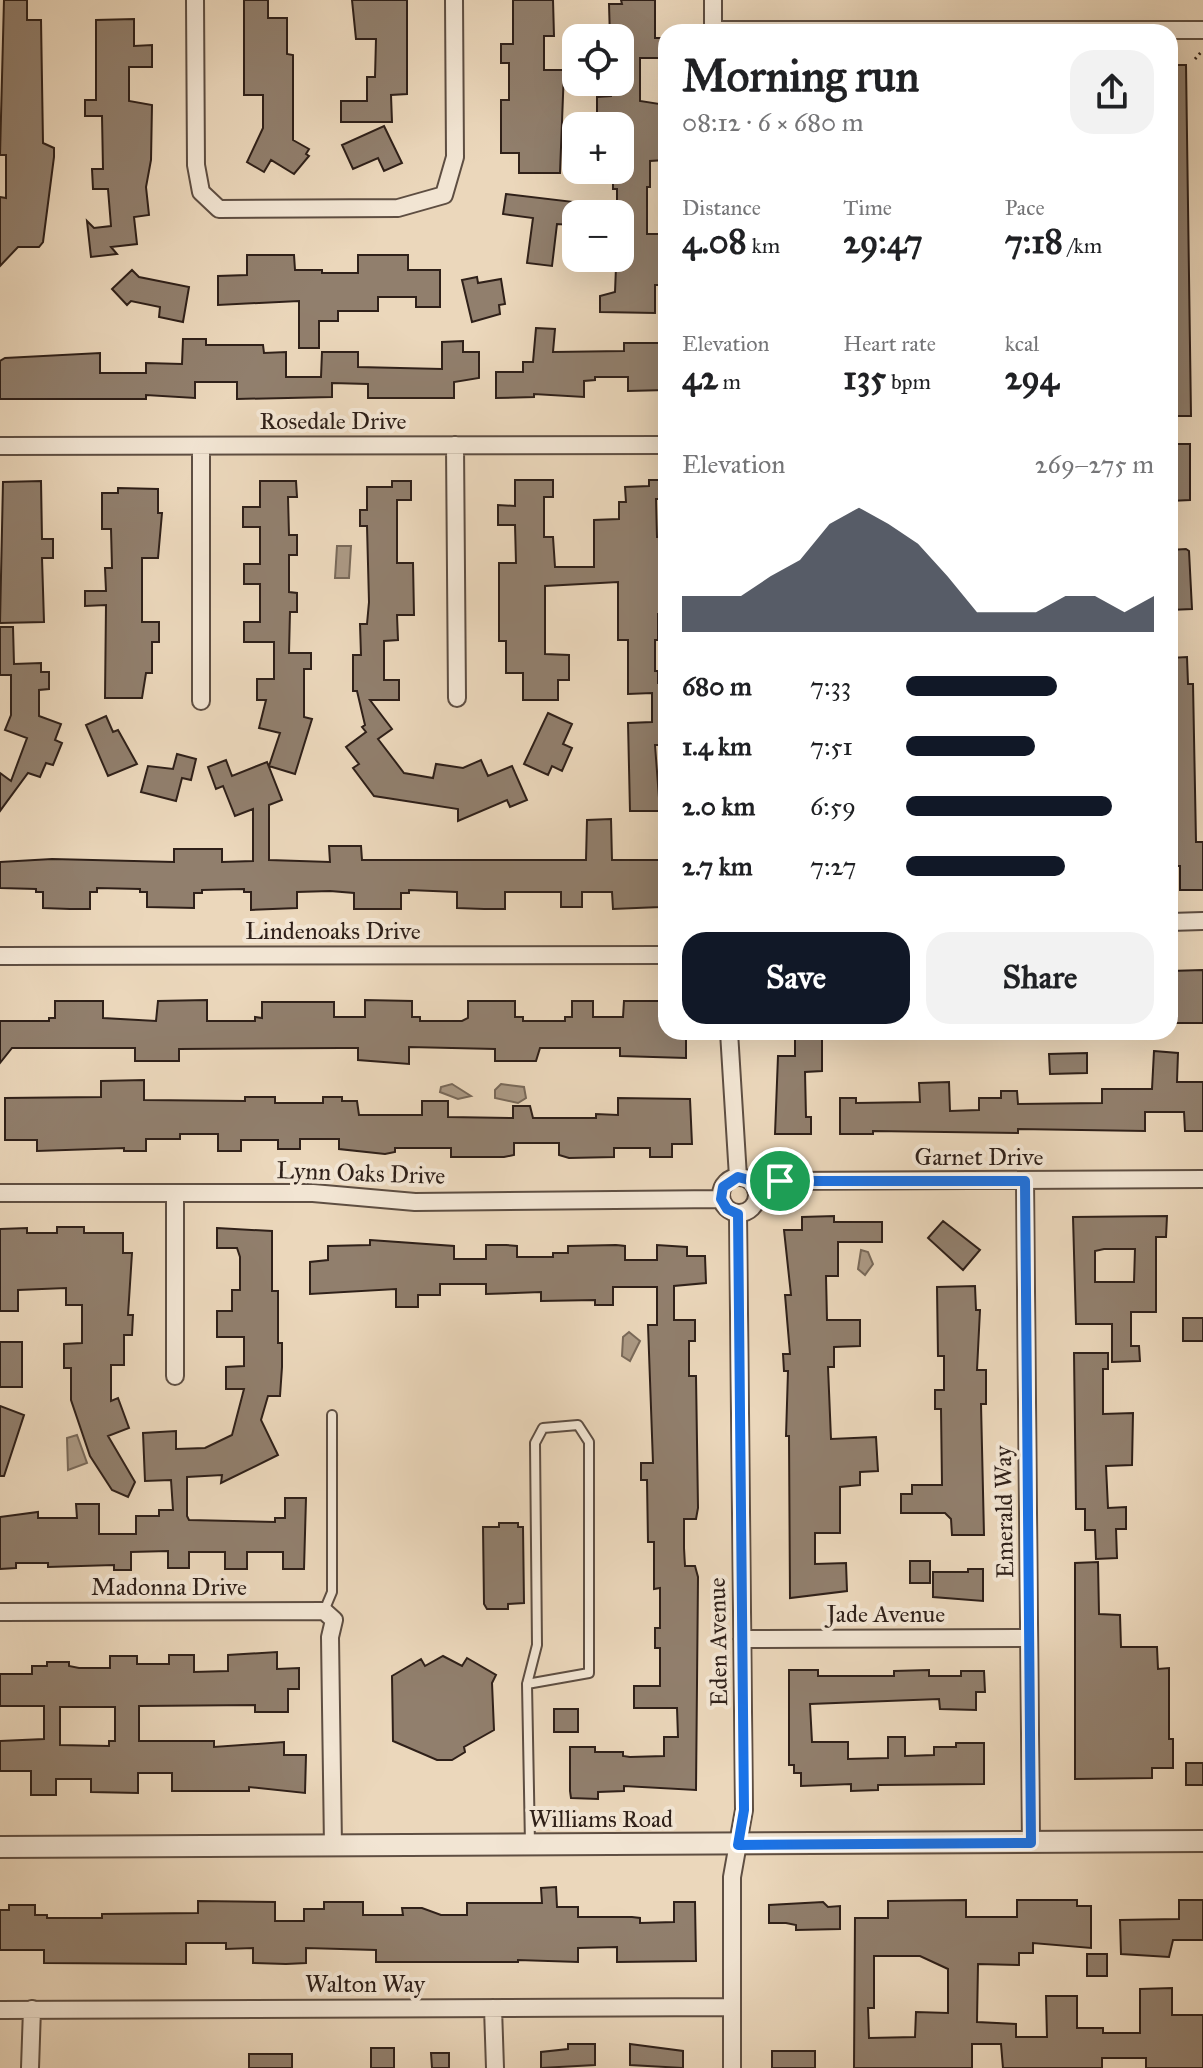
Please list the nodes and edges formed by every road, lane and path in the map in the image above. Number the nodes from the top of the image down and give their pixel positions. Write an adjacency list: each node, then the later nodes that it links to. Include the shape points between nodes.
1 (195, 0): 2 (street, via 196,165 201,192 219,209 398,208 444,195 455,157)
2 (454, 0)
3 (713, 0): 4 (street)
4 (713, 24)
5 (1178, 30): 6 (street)
6 (1203, 30)
7 (1203, 50): 8 (path)
8 (1195, 59)
9 (455, 445): 10 (street, Rosedale Drive); 12 (street, Rosedale Drive); 13 (street)
10 (658, 445)
11 (0, 446): 12 (street, Rosedale Drive)
12 (201, 446): 14 (street)
13 (457, 698)
14 (201, 701)
15 (1203, 921): 16 (street)
16 (1178, 922)
17 (658, 955): 18 (street, Lindenoaks Drive)
18 (0, 956)
19 (729, 1040): 20 (street)
20 (738, 1177): 23 (street, via 749,1180); 26 (street, via 723,1187)
21 (1203, 1179): 22 (street, Garnet Drive)
22 (1025, 1181): 23 (street, Garnet Drive, via 780,1181); 32 (street, Emerald Way)
23 (756, 1190): 27 (street, via 754,1207)
24 (0, 1193): 25 (street, Lynn Oaks Drive)
25 (175, 1194): 26 (street, Lynn Oaks Drive, via 313,1193 415,1202); 28 (street)
26 (721, 1199): 27 (street)
27 (738, 1214): 33 (street, Eden Avenue)
28 (175, 1376)
29 (332, 1415): 31 (lane)
30 (0, 1612): 31 (street, Madonna Drive)
31 (329, 1615): 39 (street)
32 (1029, 1638): 33 (street, Jade Avenue); 36 (street, Emerald Way)
33 (742, 1639): 38 (street, Eden Avenue, via 744,1810)
34 (527, 1684): 34 (lane, via 537,1645 535,1443 543,1428 578,1425 589,1442 589,1673); 37 (lane)
35 (1203, 1841): 36 (street, Williams Road)
36 (1031, 1843): 38 (street, Williams Road)
37 (530, 1845): 38 (street, Williams Road); 39 (street, Williams Road)
38 (738, 1845): 41 (street, Eden Avenue, via 732,1877)
39 (333, 1846): 40 (street, Williams Road)
40 (0, 1847)
41 (730, 2007): 42 (street, Walton Way); 47 (street, Eden Avenue)
42 (493, 2008): 43 (street, Walton Way); 46 (street)
43 (32, 2009): 44 (street, Walton Way); 45 (street)
44 (0, 2010)
45 (30, 2068)
46 (495, 2068)
47 (732, 2068)

